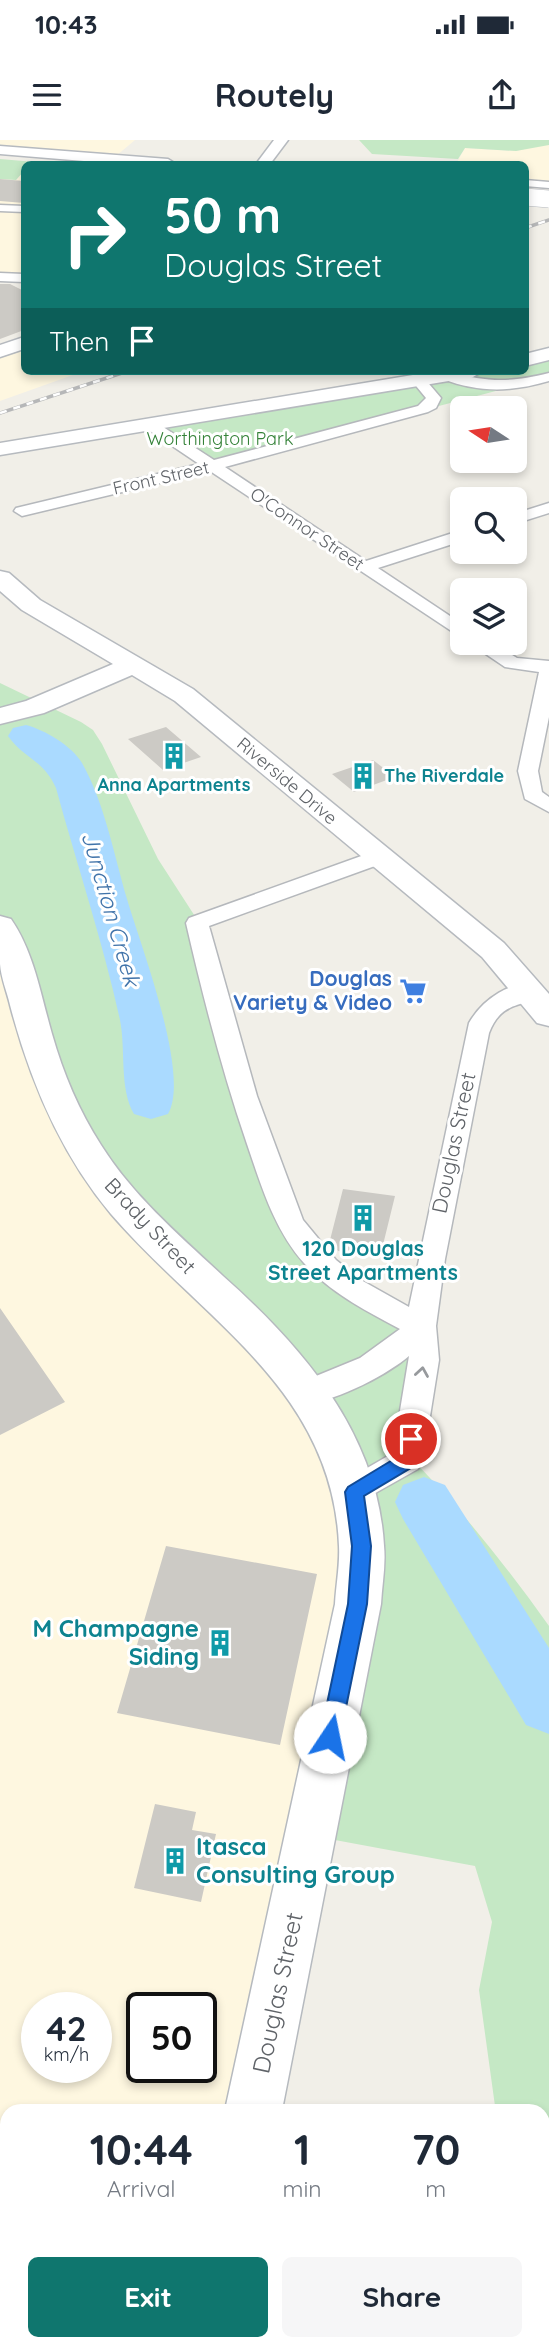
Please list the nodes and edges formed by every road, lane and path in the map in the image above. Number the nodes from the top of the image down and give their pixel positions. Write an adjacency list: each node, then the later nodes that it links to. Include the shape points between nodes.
1 (281, 140): 5 (street)
2 (2, 152): 3 (street); 4 (street)
3 (54, 161)
4 (127, 161)
5 (265, 161)
6 (529, 183): 7 (street)
7 (549, 185)
8 (529, 200): 9 (street, bridge)
9 (549, 200)
10 (0, 208): 11 (street)
11 (21, 209)
12 (0, 277): 13 (street)
13 (21, 278)
14 (21, 344): 15 (street)
15 (0, 351)
16 (549, 354): 17 (street)
17 (529, 359)
18 (453, 375): 19 (street)
19 (448, 376): 20 (street, via 503,388); 21 (street)
20 (549, 377)
21 (419, 381): 22 (street); 24 (street, Front Street, via 434,398 431,405)
22 (152, 426): 23 (street); 24 (street, O'Connor Street)
23 (0, 449)
24 (213, 466): 26 (street, Front Street); 29 (street, O'Connor Street)
25 (549, 508): 27 (street)
26 (22, 511)
27 (527, 515)
28 (450, 540): 29 (street)
29 (364, 567): 31 (street, O'Connor Street)
30 (0, 578): 33 (street, Riverside Drive, via 32,606)
31 (450, 624)
32 (499, 655): 34 (street, via 512,663)
33 (133, 665): 35 (street, via 35,707); 37 (street, Riverside Drive, via 184,695)
34 (549, 669): 36 (street, via 528,771 532,795)
35 (0, 716)
36 (547, 805)
37 (378, 858): 39 (street, Riverside Drive, via 493,950); 41 (street, via 197,923 225,1039 294,1229 316,1258 355,1290)
38 (0, 926): 42 (street, Brady Street, via 53,1090 99,1172 166,1248 267,1341)
39 (531, 991): 40 (street, Riverside Drive); 41 (street, Douglas Street, via 492,1005 480,1024 431,1259)
40 (549, 1015)
41 (422, 1326): 42 (street, via 375,1367); 43 (street, Douglas Street, one-way to 41, via 407,1460 424,1360)
42 (310, 1392): 43 (street, Brady Street, via 331,1426)
43 (354, 1492): 44 (street, Douglas Street, via 362,1546 358,1604)
44 (255, 2104)

